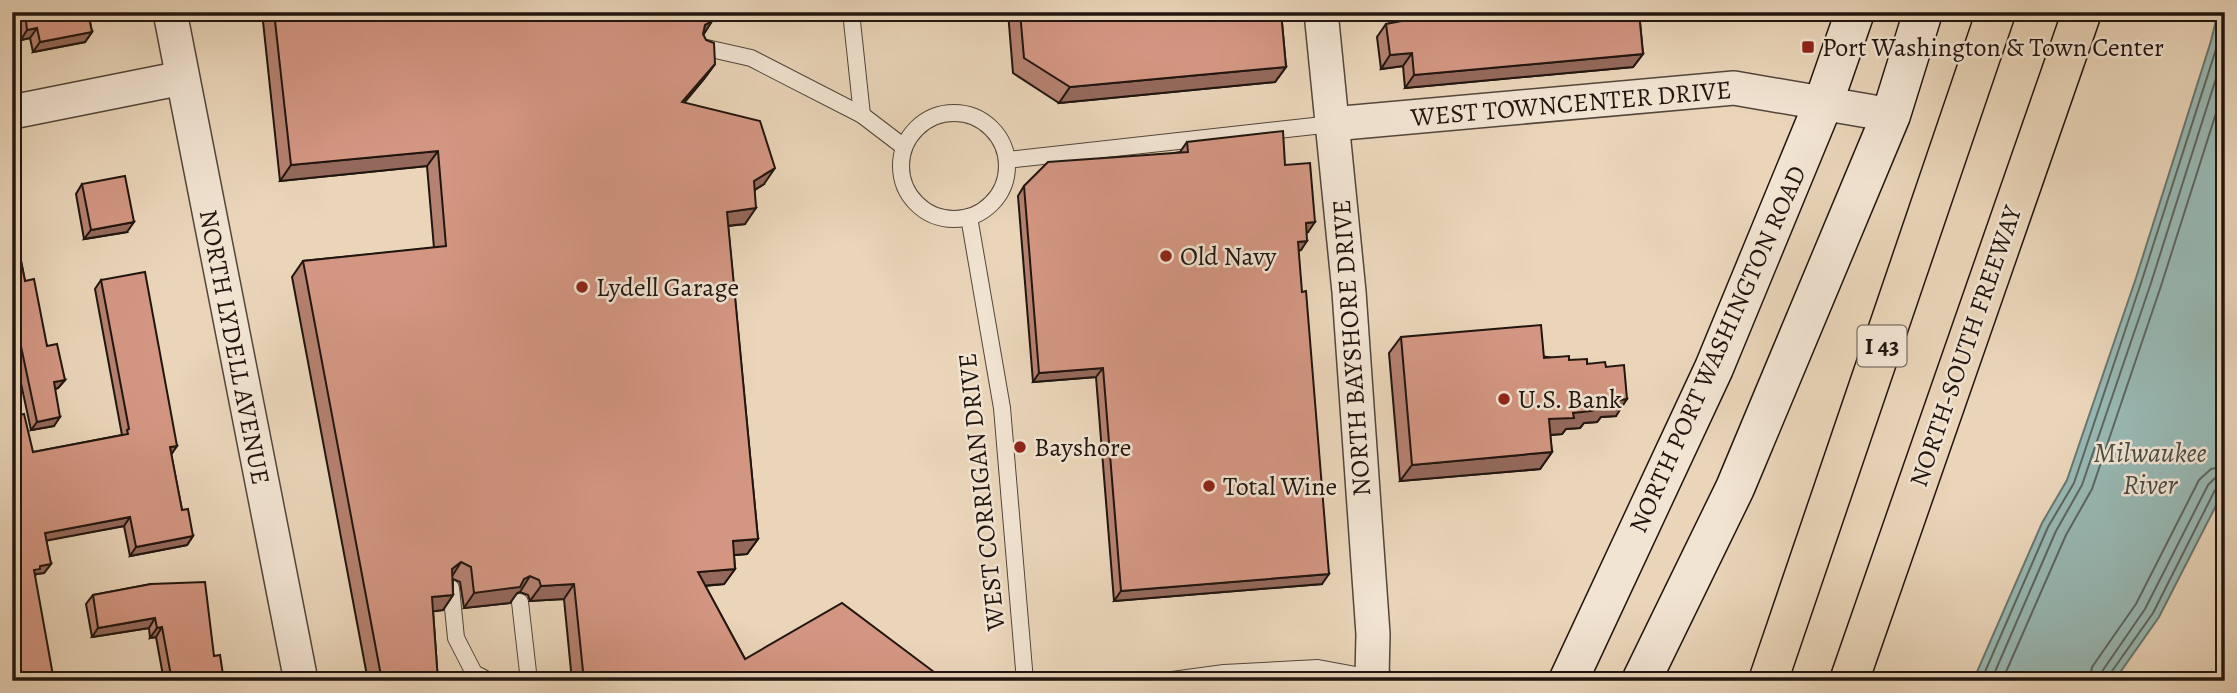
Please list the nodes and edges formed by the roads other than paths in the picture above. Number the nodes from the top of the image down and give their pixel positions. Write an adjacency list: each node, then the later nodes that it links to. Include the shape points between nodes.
1 (170, 12): 9 (street, NORTH LYDELL AVENUE)
2 (851, 12): 12 (lane)
3 (1321, 12): 14 (street, NORTH BAYSHORE DRIVE)
4 (1855, 12): 10 (main road, NORTH PORT WASHINGTON ROAD)
5 (1923, 12): 13 (main road)
6 (1996, 12): 28 (highway, I 43)
7 (2082, 12): 29 (highway, NORTH-SOUTH FREEWAY)
8 (702, 47): 12 (lane, via 751,58)
9 (182, 78): 11 (street); 21 (street, NORTH LYDELL AVENUE)
10 (1823, 104): 13 (street, WEST TOWNCENTER DRIVE); 14 (street, WEST TOWNCENTER DRIVE, via 1734,88); 26 (main road, NORTH PORT WASHINGTON ROAD, via 1714,369)
11 (12, 112)
12 (862, 114): 15 (lane)
13 (1891, 115): 27 (main road, via 1735,488)
14 (1332, 124): 16 (lane); 20 (street, NORTH BAYSHORE DRIVE, via 1349,292)
15 (904, 147): 16 (lane, via 925,122 958,113 991,128); 17 (lane, via 902,181 915,202 936,216)
16 (1007, 160): 17 (lane, via 998,195 985,209)
17 (968, 217): 24 (lane, WEST CORRIGAN DRIVE, via 1002,408)
18 (451, 588): 22 (lane, via 456,638 474,673)
19 (520, 602): 23 (lane)
20 (1374, 680): 25 (lane, via 1318,668)
21 (301, 681)
22 (489, 681)
23 (529, 681)
24 (1025, 681)
25 (1165, 681)
26 (1568, 681)
27 (1641, 681)
28 (1768, 681)
29 (1849, 681)

